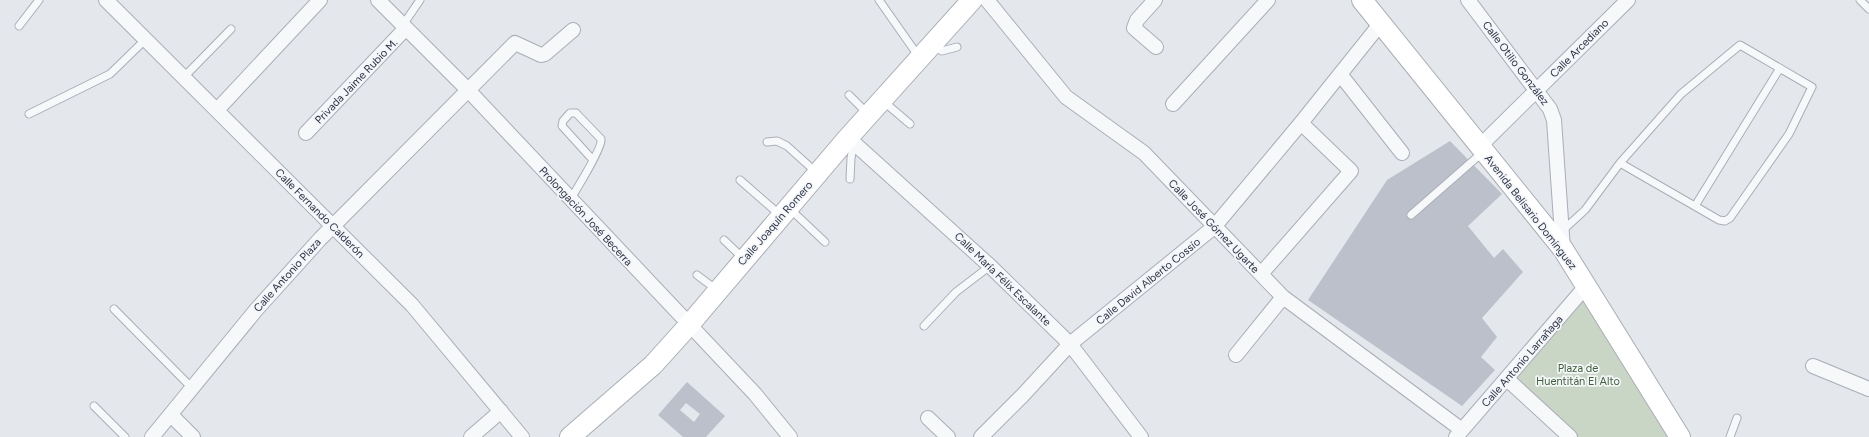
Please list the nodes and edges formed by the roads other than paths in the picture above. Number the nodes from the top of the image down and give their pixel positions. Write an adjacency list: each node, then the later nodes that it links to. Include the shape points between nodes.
1 (40, 0): 17 (lane)
2 (106, 0): 21 (street, Calle Fernando Calderón)
3 (320, 0): 33 (street)
4 (378, 0): 18 (street, Prolongación José Becerra)
5 (420, 0): 18 (lane)
6 (879, 0): 24 (lane)
7 (972, 0): 24 (street, Calle Joaquín Romero)
8 (987, 0): 52 (street, Calle José Gómez Ugarte, via 1066,98 1144,153)
9 (1155, 0): 23 (street, via 1137,20 1134,28)
10 (1268, 0): 31 (street)
11 (1362, 0): 16 (street, Avenida Belisario Domínguez)
12 (1468, 0): 29 (street, Calle Otilio González)
13 (1628, 0): 29 (street, Calle Arcediano)
14 (1860, 0): 15 (lane)
15 (1869, 8)
16 (1381, 23): 26 (street, Calle David Alberto Cossío); 40 (street, Avenida Belisario Domínguez)
17 (19, 26)
18 (404, 27): 28 (street, Prolongación José Becerra); 37 (street, Privada Jaime Rubio M.)
19 (232, 29): 27 (lane)
20 (573, 30): 28 (street, Calle Antonio Plaza, via 542,55 515,43)
21 (146, 39): 27 (street, Calle Fernando Calderón); 34 (lane, via 110,74)
22 (956, 47): 24 (lane)
23 (1156, 47)
24 (925, 52): 32 (street, Calle Joaquín Romero)
25 (1780, 68): 43 (lane, via 1740,45 1682,94); 48 (lane); 48 (lane, via 1812,87 1789,134 1730,218 1725,221 1719,220)
26 (1340, 74): 35 (street, Calle David Alberto Cossío); 41 (street)
27 (184, 77): 33 (street, Calle Fernando Calderón)
28 (468, 90): 47 (street, Prolongación José Becerra); 51 (street, Calle Antonio Plaza)
29 (1537, 90): 40 (street, Calle Arcediano); 54 (street, Calle Otilio González, via 1554,120)
30 (849, 95): 32 (lane)
31 (1173, 104)
32 (875, 108): 36 (lane); 39 (street, Calle Joaquín Romero)
33 (217, 110): 51 (street, Calle Fernando Calderón)
34 (29, 114)
35 (1301, 123): 52 (street, Calle David Alberto Cossío); 58 (street, via 1351,172)
36 (910, 124)
37 (306, 133)
38 (767, 142): 44 (lane, via 777,141 788,146)
39 (850, 142): 44 (street, Calle Joaquín Romero); 45 (lane); 57 (street, Calle María Félix Escalante)
40 (1482, 148): 50 (lane); 54 (street, Avenida Belisario Domínguez)
41 (1402, 153)
42 (593, 160): 42 (lane, via 562,126 562,121 570,113 576,114 601,139 602,143); 47 (lane)
43 (1620, 163): 48 (lane); 54 (lane)
44 (817, 174): 49 (street, Calle Joaquín Romero)
45 (850, 179)
46 (740, 180): 49 (lane)
47 (570, 200): 64 (street, Prolongación José Becerra)
48 (1695, 206)
49 (785, 212): 55 (lane); 56 (street, Calle Joaquín Romero)
50 (1411, 215)
51 (333, 225): 70 (street, Calle Antonio Plaza, via 256,310); 73 (street, Calle Fernando Calderón, via 412,305)
52 (1214, 227): 58 (street, Calle José Gómez Ugarte); 66 (street, Calle David Alberto Cossío)
53 (724, 240): 56 (lane)
54 (1563, 240): 60 (street, Avenida Belisario Domínguez)
55 (825, 242)
56 (744, 259): 61 (street, Calle Joaquín Romero)
57 (990, 266): 65 (lane, via 956,292); 66 (street, Calle María Félix Escalante)
58 (1261, 274): 62 (street, Calle José Gómez Ugarte)
59 (697, 275): 61 (lane)
60 (1587, 285): 69 (street, Calle Antonio Larrañaga); 89 (street, Avenida Belisario Domínguez)
61 (718, 291): 64 (street, Calle Joaquín Romero)
62 (1283, 297): 67 (street); 77 (street, Calle José Gómez Ugarte)
63 (114, 309): 70 (lane)
64 (689, 325): 83 (street, Calle Joaquín Romero, via 653,365); 84 (street, Prolongación José Becerra, via 755,394)
65 (924, 326)
66 (1070, 344): 86 (street, Calle David Alberto Cossío); 87 (street, Calle María Félix Escalante)
67 (1236, 355)
68 (1813, 366): 71 (street)
69 (1507, 379): 77 (street, Calle Antonio Larrañaga); 88 (street)
70 (192, 388): 74 (street, Calle Antonio Plaza)
71 (1869, 389)
72 (94, 406): 78 (lane)
73 (501, 411): 81 (street); 82 (street, Calle Fernando Calderón)
74 (171, 415): 79 (street, Calle Antonio Plaza); 80 (street)
75 (928, 418): 85 (street)
76 (1737, 418): 90 (lane)
77 (1463, 435)
78 (125, 437)
79 (152, 437)
80 (193, 437)
81 (471, 437)
82 (522, 437)
83 (570, 437)
84 (790, 437)
85 (948, 437)
86 (981, 437)
87 (1141, 437)
88 (1570, 437)
89 (1680, 437)
90 (1730, 437)

